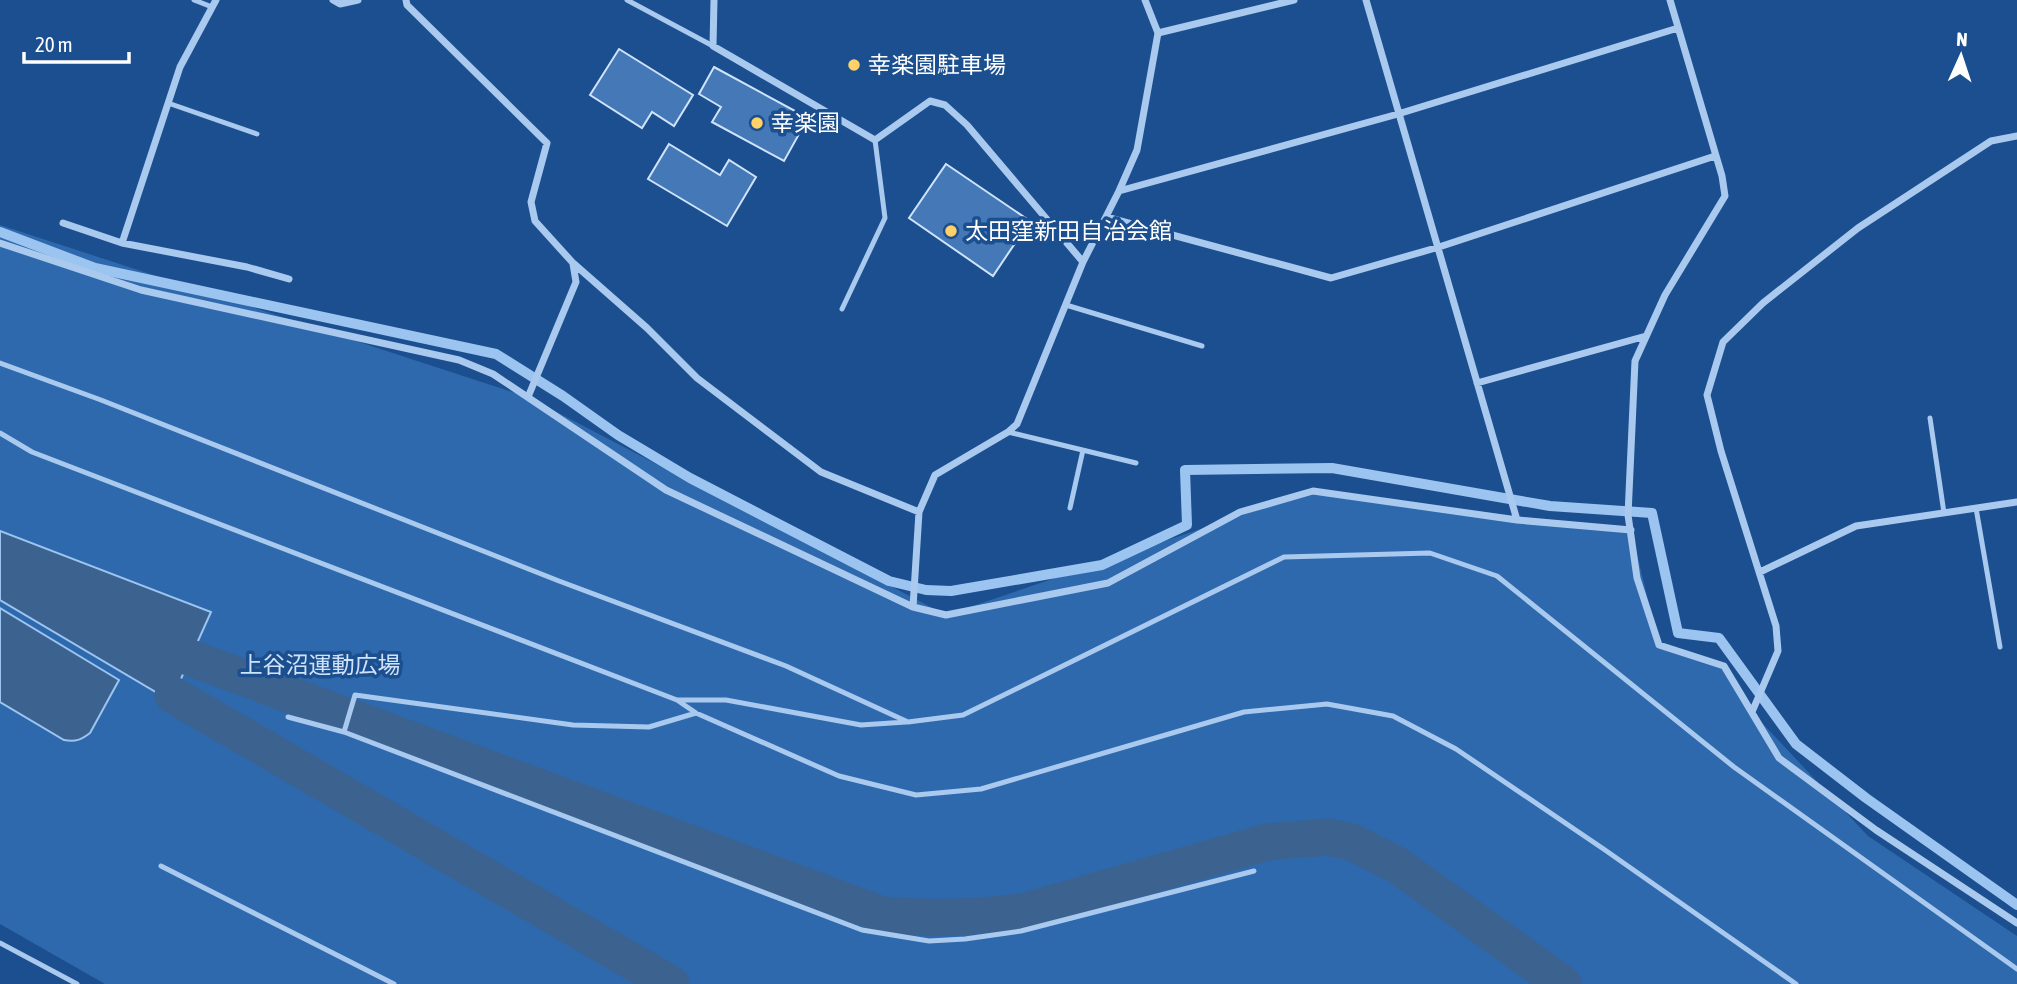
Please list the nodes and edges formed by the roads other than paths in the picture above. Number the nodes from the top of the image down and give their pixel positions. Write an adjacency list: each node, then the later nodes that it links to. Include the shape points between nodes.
1 (194, 0): 11 (lane)
2 (333, 0): 3 (street, via 340,4)
3 (358, 0)
4 (406, 0): 28 (street, via 547,143 531,202 535,221)
5 (627, 0): 14 (lane)
6 (714, 0): 14 (street)
7 (1144, 0): 13 (street)
8 (1294, 0): 13 (street)
9 (1366, 0): 16 (street)
10 (1670, 0): 12 (street)
11 (214, 4): 15 (street, via 180,67)
12 (1678, 28): 16 (street); 20 (street)
13 (1158, 33): 21 (street, via 1136,150)
14 (713, 46): 19 (street)
15 (168, 103): 17 (lane); 25 (street)
16 (1398, 114): 21 (street); 26 (street)
17 (257, 134)
18 (2017, 136): 49 (street, via 1991,141 1858,228 1763,303 1723,342 1707,395)
19 (875, 140): 27 (street, via 930,101 945,105); 31 (lane, via 885,218)
20 (1715, 156): 26 (street); 32 (street, via 1725,196 1665,295)
21 (1119, 191): 22 (street)
22 (1106, 217): 26 (street, via 1331,278); 27 (street)
23 (63, 223): 25 (street)
24 (0, 243): 36 (street, via 142,290 459,360 493,374)
25 (122, 243): 29 (street)
26 (1439, 247): 35 (street)
27 (1083, 262): 30 (street)
28 (573, 263): 36 (street, via 576,282); 45 (street, via 696,378 821,472)
29 (289, 279)
30 (1066, 305): 33 (lane); 38 (street, via 1017,424)
31 (842, 309)
32 (1646, 336): 35 (street); 48 (street, via 1635,361)
33 (1202, 346)
34 (0, 363): 56 (lane, via 786,666)
35 (1477, 383): 47 (street)
36 (528, 397): 50 (street, via 666,490)
37 (1930, 418): 46 (lane)
38 (1007, 432): 40 (lane); 45 (street, via 935,475)
39 (0, 433): 52 (lane, via 32,452)
40 (1083, 450): 41 (lane); 43 (lane)
41 (1136, 463)
42 (2017, 502): 44 (street)
43 (1070, 508)
44 (1976, 508): 46 (street); 51 (lane)
45 (919, 512): 50 (street)
46 (1944, 513): 49 (street, via 1856,526)
47 (1517, 520): 48 (street); 50 (street, via 1313,491 1240,512 1108,583 946,615)
48 (1631, 530): 53 (street, via 1637,578 1659,645 1724,666)
49 (1759, 572): 53 (street, via 1776,625 1778,651)
50 (914, 607)
51 (2000, 647)
52 (677, 699): 54 (lane); 56 (lane, via 726,700 862,725)
53 (1752, 712): 60 (street, via 1779,758 1876,830)
54 (695, 713): 57 (lane, via 649,727 573,725 355,695); 65 (lane, via 839,776 916,795 981,789 1244,712 1327,704 1393,716 1456,749)
55 (288, 717): 57 (lane)
56 (908, 722): 62 (lane, via 963,715 1284,557 1430,553 1497,576 1734,767)
57 (344, 733): 59 (lane, via 862,930 929,941 1021,931)
58 (161, 866): 64 (lane)
59 (1254, 871)
60 (2017, 923)
61 (0, 943): 63 (lane)
62 (2017, 969)
63 (77, 984)
64 (394, 984)
65 (1796, 984)

